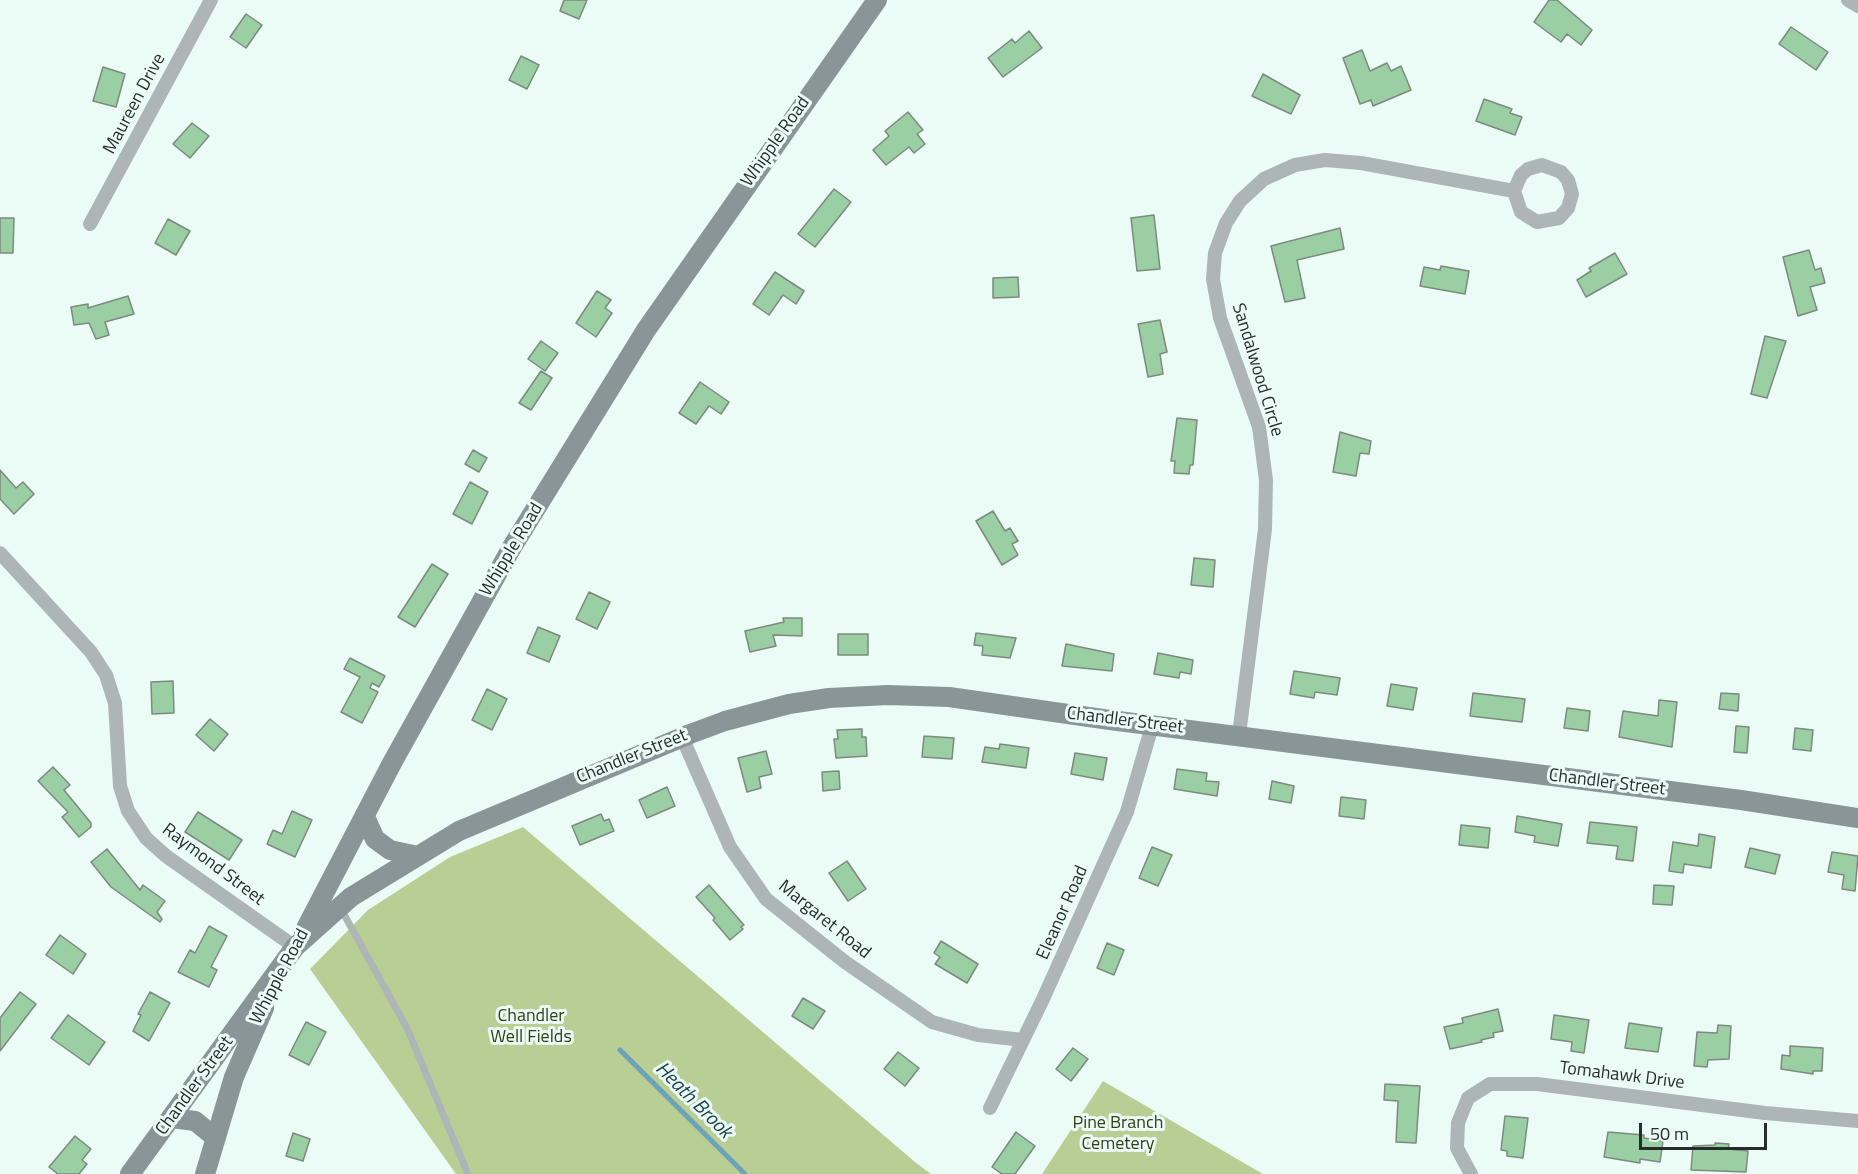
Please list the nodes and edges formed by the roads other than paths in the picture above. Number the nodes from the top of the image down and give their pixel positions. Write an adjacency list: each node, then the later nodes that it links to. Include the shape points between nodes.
1 (210, 0): 6 (street, Maureen Drive)
2 (877, 0): 11 (main road, Whipple Road, via 640,340 512,547)
3 (1848, 0): 4 (street)
4 (1858, 6)
5 (1514, 191): 5 (street, via 1521,212 1537,222 1559,218 1572,195 1561,172 1542,165 1521,175); 9 (street, Sandalwood Circle, via 1325,159 1295,165 1264,179 1248,192 1226,223 1215,253 1213,279 1220,318 1259,427 1266,480 1265,529)
6 (90, 225)
7 (0, 553): 15 (street, Raymond Street, via 92,652 106,675 115,703 120,786 128,811 146,838)
8 (1152, 726): 9 (main road, Chandler Street); 10 (main road, Chandler Street, via 949,697 888,694 789,704); 16 (street, Eleanor Road, via 1126,812)
9 (1239, 735): 12 (main road, Chandler Street)
10 (682, 737): 13 (main road, Chandler Street, via 459,831); 16 (street, Margaret Road, via 730,847 766,899 845,962 932,1022 978,1035)
11 (365, 817): 13 (main road, via 375,839 390,850); 15 (main road, Whipple Road)
12 (1858, 818)
13 (418, 856): 14 (main road, Chandler Street)
14 (340, 907): 15 (main road, Chandler Street); 23 (lane, via 407,1028)
15 (295, 947): 18 (main road, Chandler Street); 20 (main road, Whipple Road, via 252,1032)
16 (1023, 1040): 17 (street, Eleanor Road)
17 (990, 1108)
18 (171, 1118): 20 (main road, via 195,1121); 21 (main road, Chandler Street)
19 (1858, 1121): 24 (street, Tomahawk Drive, via 1537,1084 1490,1084 1468,1098 1458,1123 1457,1148)
20 (216, 1138): 22 (main road, Whipple Road)
21 (130, 1174)
22 (205, 1174)
23 (468, 1174)
24 (1471, 1174)

